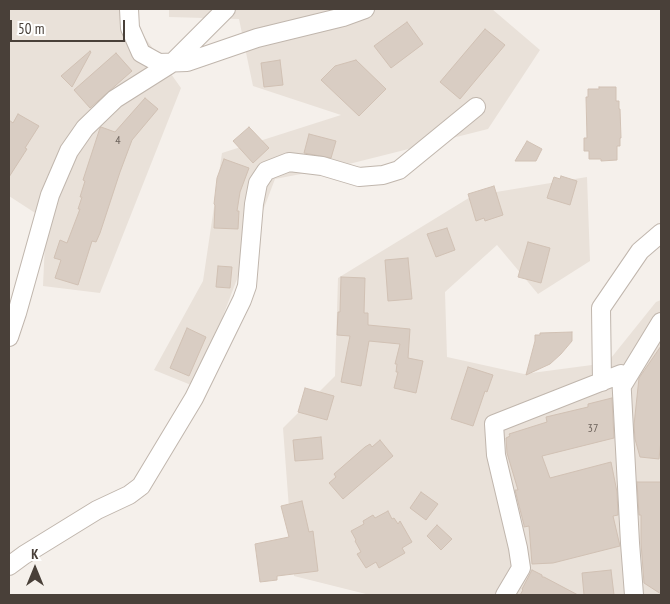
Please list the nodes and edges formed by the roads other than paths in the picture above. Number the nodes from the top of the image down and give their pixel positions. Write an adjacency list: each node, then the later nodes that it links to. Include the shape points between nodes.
1 (129, 9): 4 (street, via 130,28 141,52 159,62)
2 (226, 9): 4 (street)
3 (365, 9): 4 (street, via 343,18 257,38 187,62)
4 (172, 62): 8 (street, via 115,99 85,128 69,151 50,195)
5 (476, 107): 11 (street, via 398,170 383,175 359,177 322,166 289,162 266,171 258,183 254,204 247,286 242,300 194,398 141,486)
6 (661, 233): 9 (street, via 640,251 601,308)
7 (661, 322): 10 (street)
8 (9, 337)
9 (602, 382): 10 (street, via 621,374); 12 (street, via 494,424 496,455 521,568)
10 (622, 386): 13 (street)
11 (9, 566)
12 (505, 595)
13 (634, 595)

